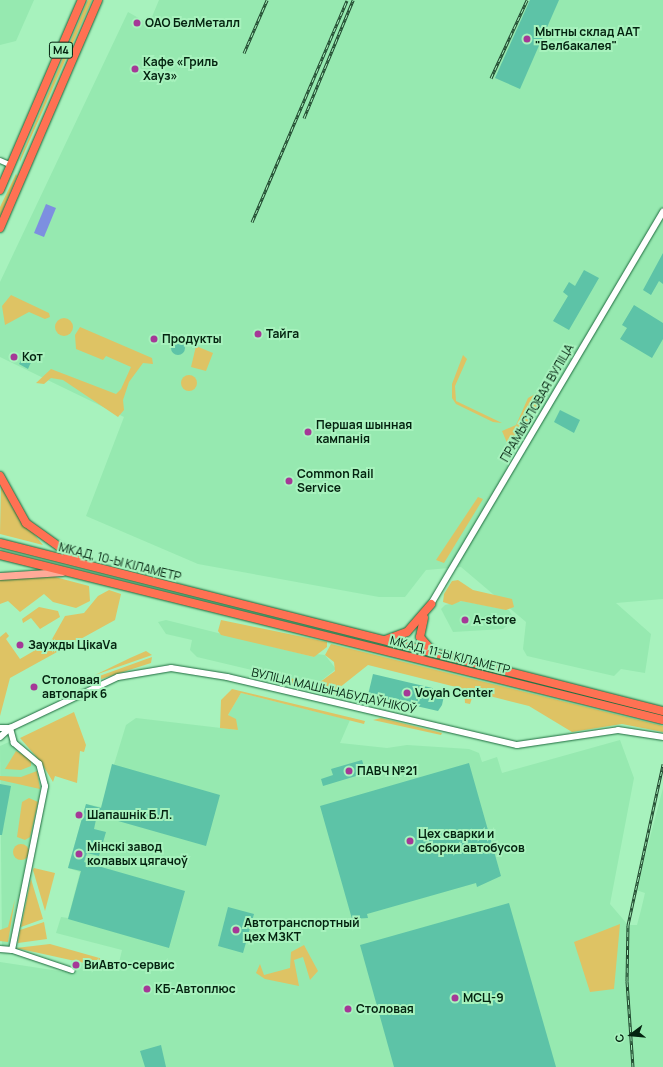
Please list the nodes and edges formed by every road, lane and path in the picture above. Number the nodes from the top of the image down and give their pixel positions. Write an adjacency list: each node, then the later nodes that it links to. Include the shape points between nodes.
1 (82, 0): 4 (highway, М4)
2 (98, 0): 7 (highway, М4)
3 (0, 160): 4 (street)
4 (11, 165): 5 (highway, М4)
5 (0, 190)
6 (663, 212): 15 (main road, ПРАМЫСЛОВАЯ ВУЛІЦА)
7 (0, 228)
8 (0, 476): 11 (highway, via 26,523 47,542)
9 (0, 543): 11 (highway, МКАД, 10-Ы КІЛАМЕТР)
10 (0, 555): 12 (highway, МКАД, 10-Ы КІЛАМЕТР)
11 (87, 566): 14 (highway, МКАД, 10-Ы КІЛАМЕТР)
12 (66, 572): 13 (main road); 16 (highway, МКАД, 10-Ы КІЛАМЕТР)
13 (0, 576)
14 (233, 603): 17 (highway, МКАД, 11-Ы КІЛАМЕТР)
15 (431, 604): 17 (highway, via 407,632); 18 (highway, via 419,634 423,644)
16 (232, 613): 20 (highway, МКАД, 11-Ы КІЛАМЕТР)
17 (379, 640): 18 (highway, МКАД, 11-Ы КІЛАМЕТР)
18 (436, 655): 19 (highway, МКАД, 11-Ы КІЛАМЕТР)
19 (663, 711)
20 (663, 720)
21 (0, 728): 22 (main road, ВУЛІЦА МАШЫНАБУДАЎНІКОЎ)
22 (10, 728): 23 (main road, ВУЛІЦА МАШЫНАБУДАЎНІКОЎ); 24 (main road, ВУЛІЦА МАШЫНАБУДАЎНІКОЎ, via 118,677 171,668 209,673 518,745 618,730); 26 (main road, via 22,749 39,764 45,786)
23 (0, 737)
24 (663, 737)
25 (0, 949): 26 (main road)
26 (12, 950): 27 (street)
27 (72, 970)

